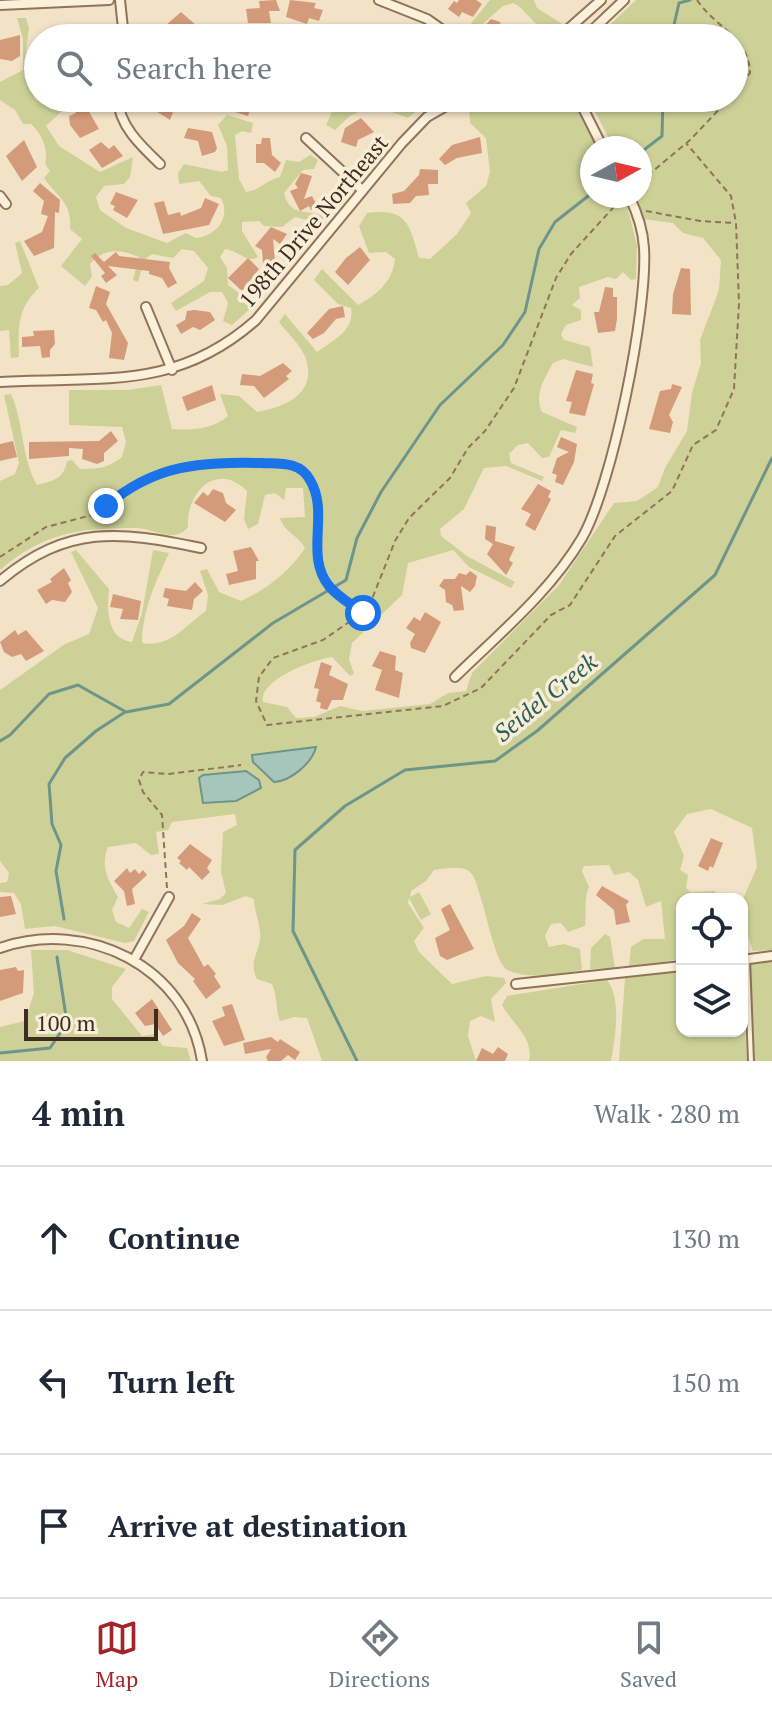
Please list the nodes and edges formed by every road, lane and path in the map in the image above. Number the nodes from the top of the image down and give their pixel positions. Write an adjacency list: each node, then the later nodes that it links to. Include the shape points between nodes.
1 (109, 0): 7 (street)
2 (120, 0): 8 (street)
3 (379, 0): 9 (street)
4 (601, 0): 10 (street)
5 (697, 0): 12 (path)
6 (621, 1): 11 (street)
7 (0, 5)
8 (123, 24)
9 (434, 24)
10 (574, 24)
11 (598, 24)
12 (718, 24)
13 (748, 54): 14 (path)
14 (748, 76)
15 (122, 112): 22 (street, via 138,143)
16 (436, 112): 24 (street, 198th Drive Northeast)
17 (585, 112): 19 (street)
18 (716, 112): 21 (path)
19 (597, 136)
20 (306, 138): 24 (street)
21 (686, 143): 23 (path); 27 (path, via 731,196)
22 (160, 164)
23 (652, 172)
24 (361, 189): 29 (street, 198th Drive Northeast, via 256,320 226,344)
25 (615, 208): 34 (path, via 571,254 556,278 514,388 450,478 409,518)
26 (636, 210): 27 (path); 35 (street, via 644,247 644,286 602,491 583,536 553,581)
27 (736, 223): 34 (path, via 739,303 734,389 727,407 716,430 693,445 672,491 615,536 570,605 551,615 481,688 443,706 267,725 256,701 259,677 273,658 323,640)
28 (146, 307): 29 (street)
29 (172, 370): 30 (street, 198th Drive Northeast, via 122,379)
30 (0, 382)
31 (201, 548): 33 (street, via 149,537 89,538 29,557)
32 (0, 557): 34 (path, via 46,527 92,515 136,484 174,469 210,461 294,464 309,477 317,495 316,558 329,586)
33 (0, 581)
34 (363, 613)
35 (455, 677)
36 (241, 765): 37 (path, via 143,772 143,792 162,815)
37 (169, 897): 40 (street)
38 (0, 948): 40 (street, via 48,937 85,941)
39 (772, 956): 41 (street)
40 (135, 958): 45 (street, via 174,996)
41 (748, 960)
42 (745, 965): 46 (lane)
43 (676, 967): 44 (street)
44 (516, 984)
45 (202, 1061)
46 (751, 1061)

